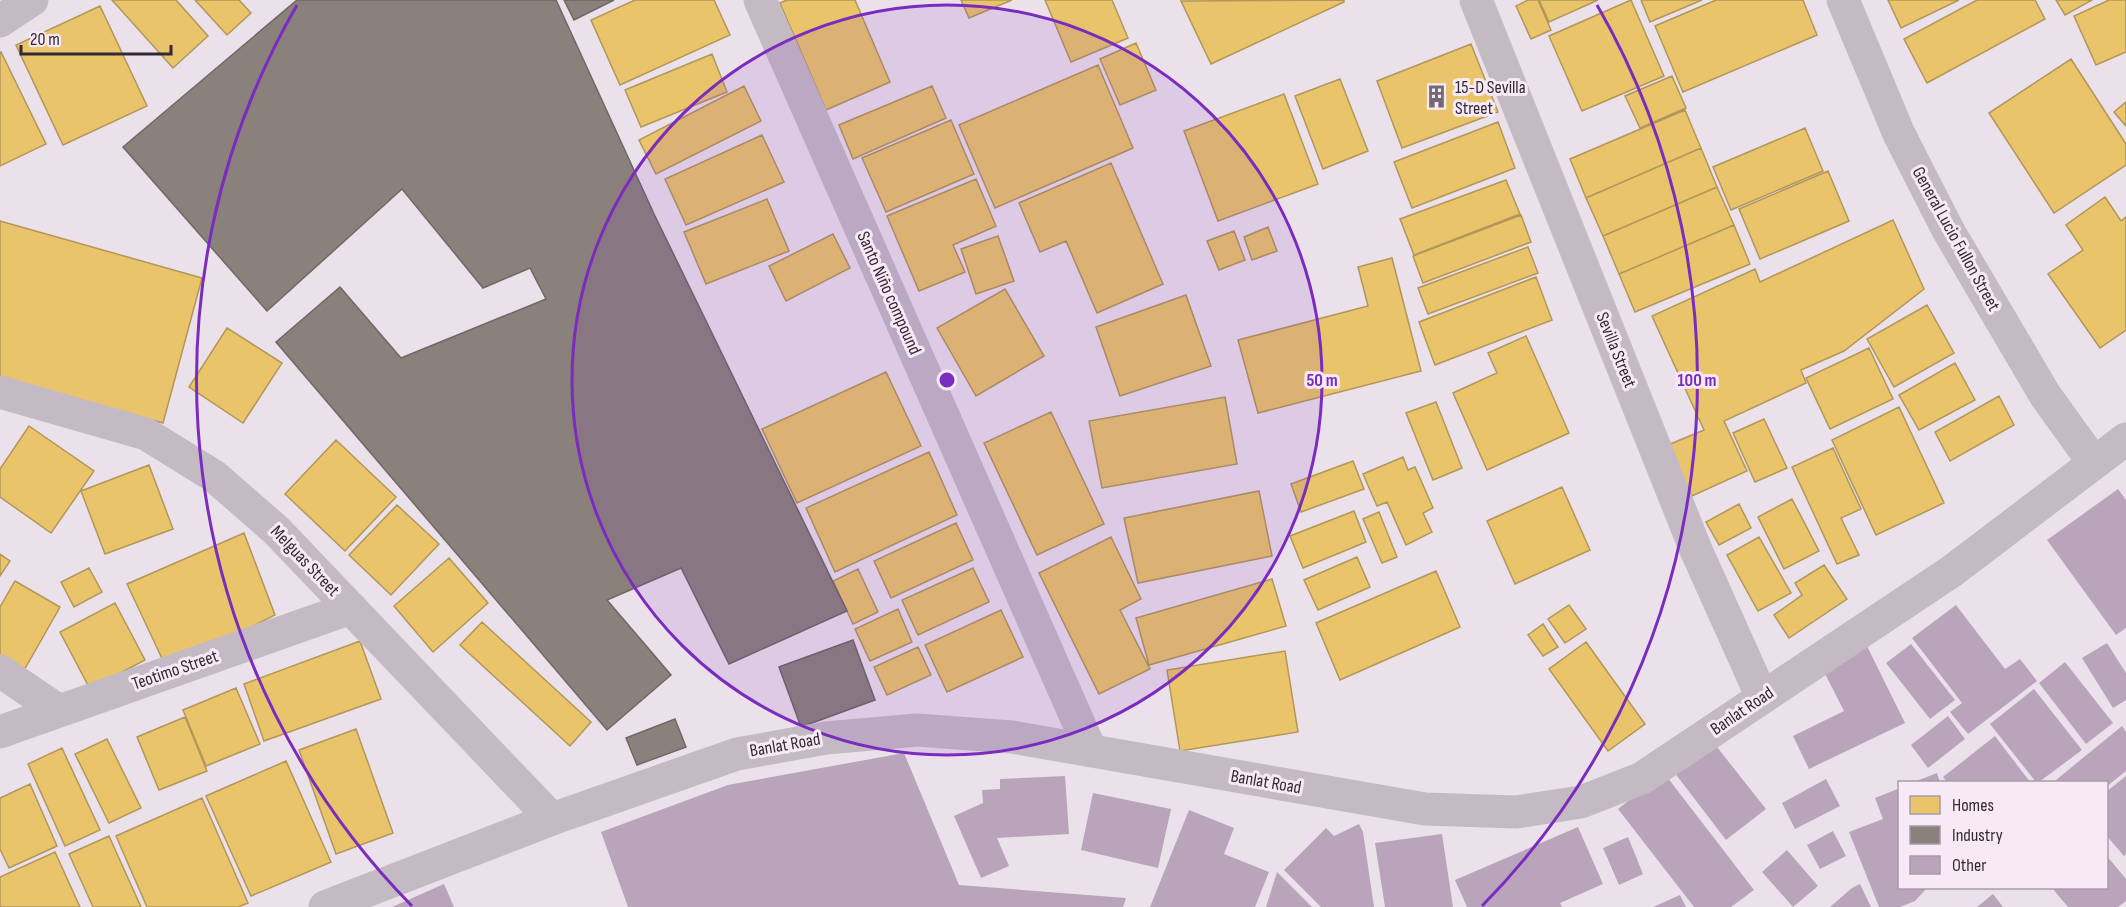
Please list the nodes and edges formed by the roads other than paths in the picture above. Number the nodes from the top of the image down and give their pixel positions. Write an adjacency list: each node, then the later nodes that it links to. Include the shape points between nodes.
1 (32, 0): 5 (street)
2 (760, 0): 14 (street, Santo Niño compound)
3 (1476, 0): 11 (street, Sevilla Street, via 1696,550)
4 (1843, 0): 8 (street, General Lucio Fullon Street, via 1899,134 1948,230 2045,395)
5 (0, 21)
6 (0, 392): 9 (street, Melguas Street, via 146,434 214,476 276,530)
7 (2126, 440): 8 (street, Banlat Road)
8 (2094, 463): 11 (street, Banlat Road, via 1952,572)
9 (351, 608): 12 (street, Teotimo Street); 15 (street, Melguas Street)
10 (0, 671): 12 (street)
11 (1762, 697): 14 (street, Banlat Road, via 1642,778 1581,802 1516,812 1425,809)
12 (59, 711): 13 (street, Teotimo Street)
13 (0, 732)
14 (1091, 751): 15 (street, Banlat Road, via 1012,737 917,730 826,738 737,754)
15 (552, 819): 16 (street, Banlat Road)
16 (325, 907)

